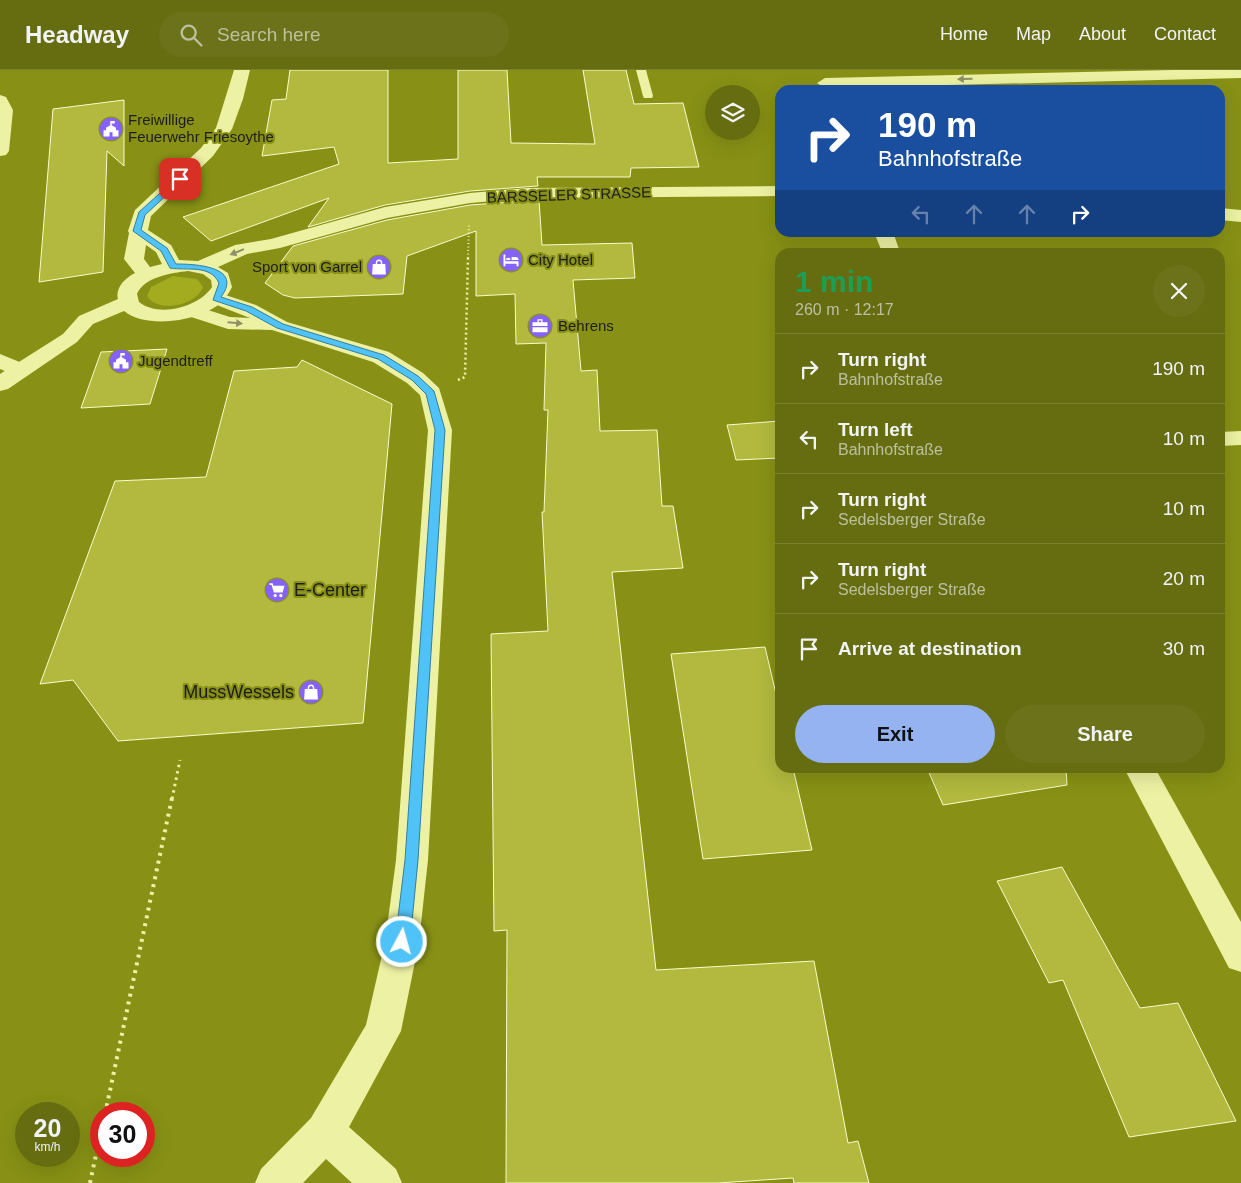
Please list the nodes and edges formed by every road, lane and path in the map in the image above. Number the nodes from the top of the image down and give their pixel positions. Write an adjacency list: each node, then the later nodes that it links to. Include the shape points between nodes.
1 (242, 70): 12 (street, via 236,99 224,129 207,152 142,214)
2 (641, 70): 5 (lane)
3 (1241, 73): 4 (street, one-way to 4)
4 (824, 81)
5 (648, 96)
6 (0, 100): 7 (street, via 5,110)
7 (0, 151)
8 (775, 191): 9 (street, BARSSELER STRASSE, via 528,193)
9 (470, 198): 14 (street, BARSSELER STRASSE, via 385,213 274,244 256,259); 22 (path, via 465,377)
10 (1225, 214): 11 (street)
11 (1241, 216)
12 (137, 231): 13 (street, via 164,249); 15 (street, via 134,259)
13 (173, 266): 14 (street); 15 (street)
14 (211, 272): 16 (street, via 223,283)
15 (146, 275): 17 (street, via 130,288 127,296)
16 (216, 298): 18 (street); 19 (street, via 249,309)
17 (136, 308): 18 (street, via 176,315); 20 (street, via 99,331 70,338)
18 (192, 311): 19 (street, one-way to 19, via 228,323)
19 (280, 326): 22 (street, via 381,357 415,378)
20 (9, 365): 21 (street)
21 (0, 384)
22 (430, 393): 30 (street, via 440,430 412,860 402,942 384,1031)
23 (1241, 438): 24 (street)
24 (1225, 439)
25 (180, 760): 29 (path)
26 (1142, 773): 27 (street)
27 (1229, 911): 28 (street)
28 (1241, 956)
29 (108, 1102)
30 (325, 1132): 33 (street); 34 (street)
31 (93, 1167): 32 (path)
32 (90, 1183)
33 (275, 1183)
34 (382, 1183)

